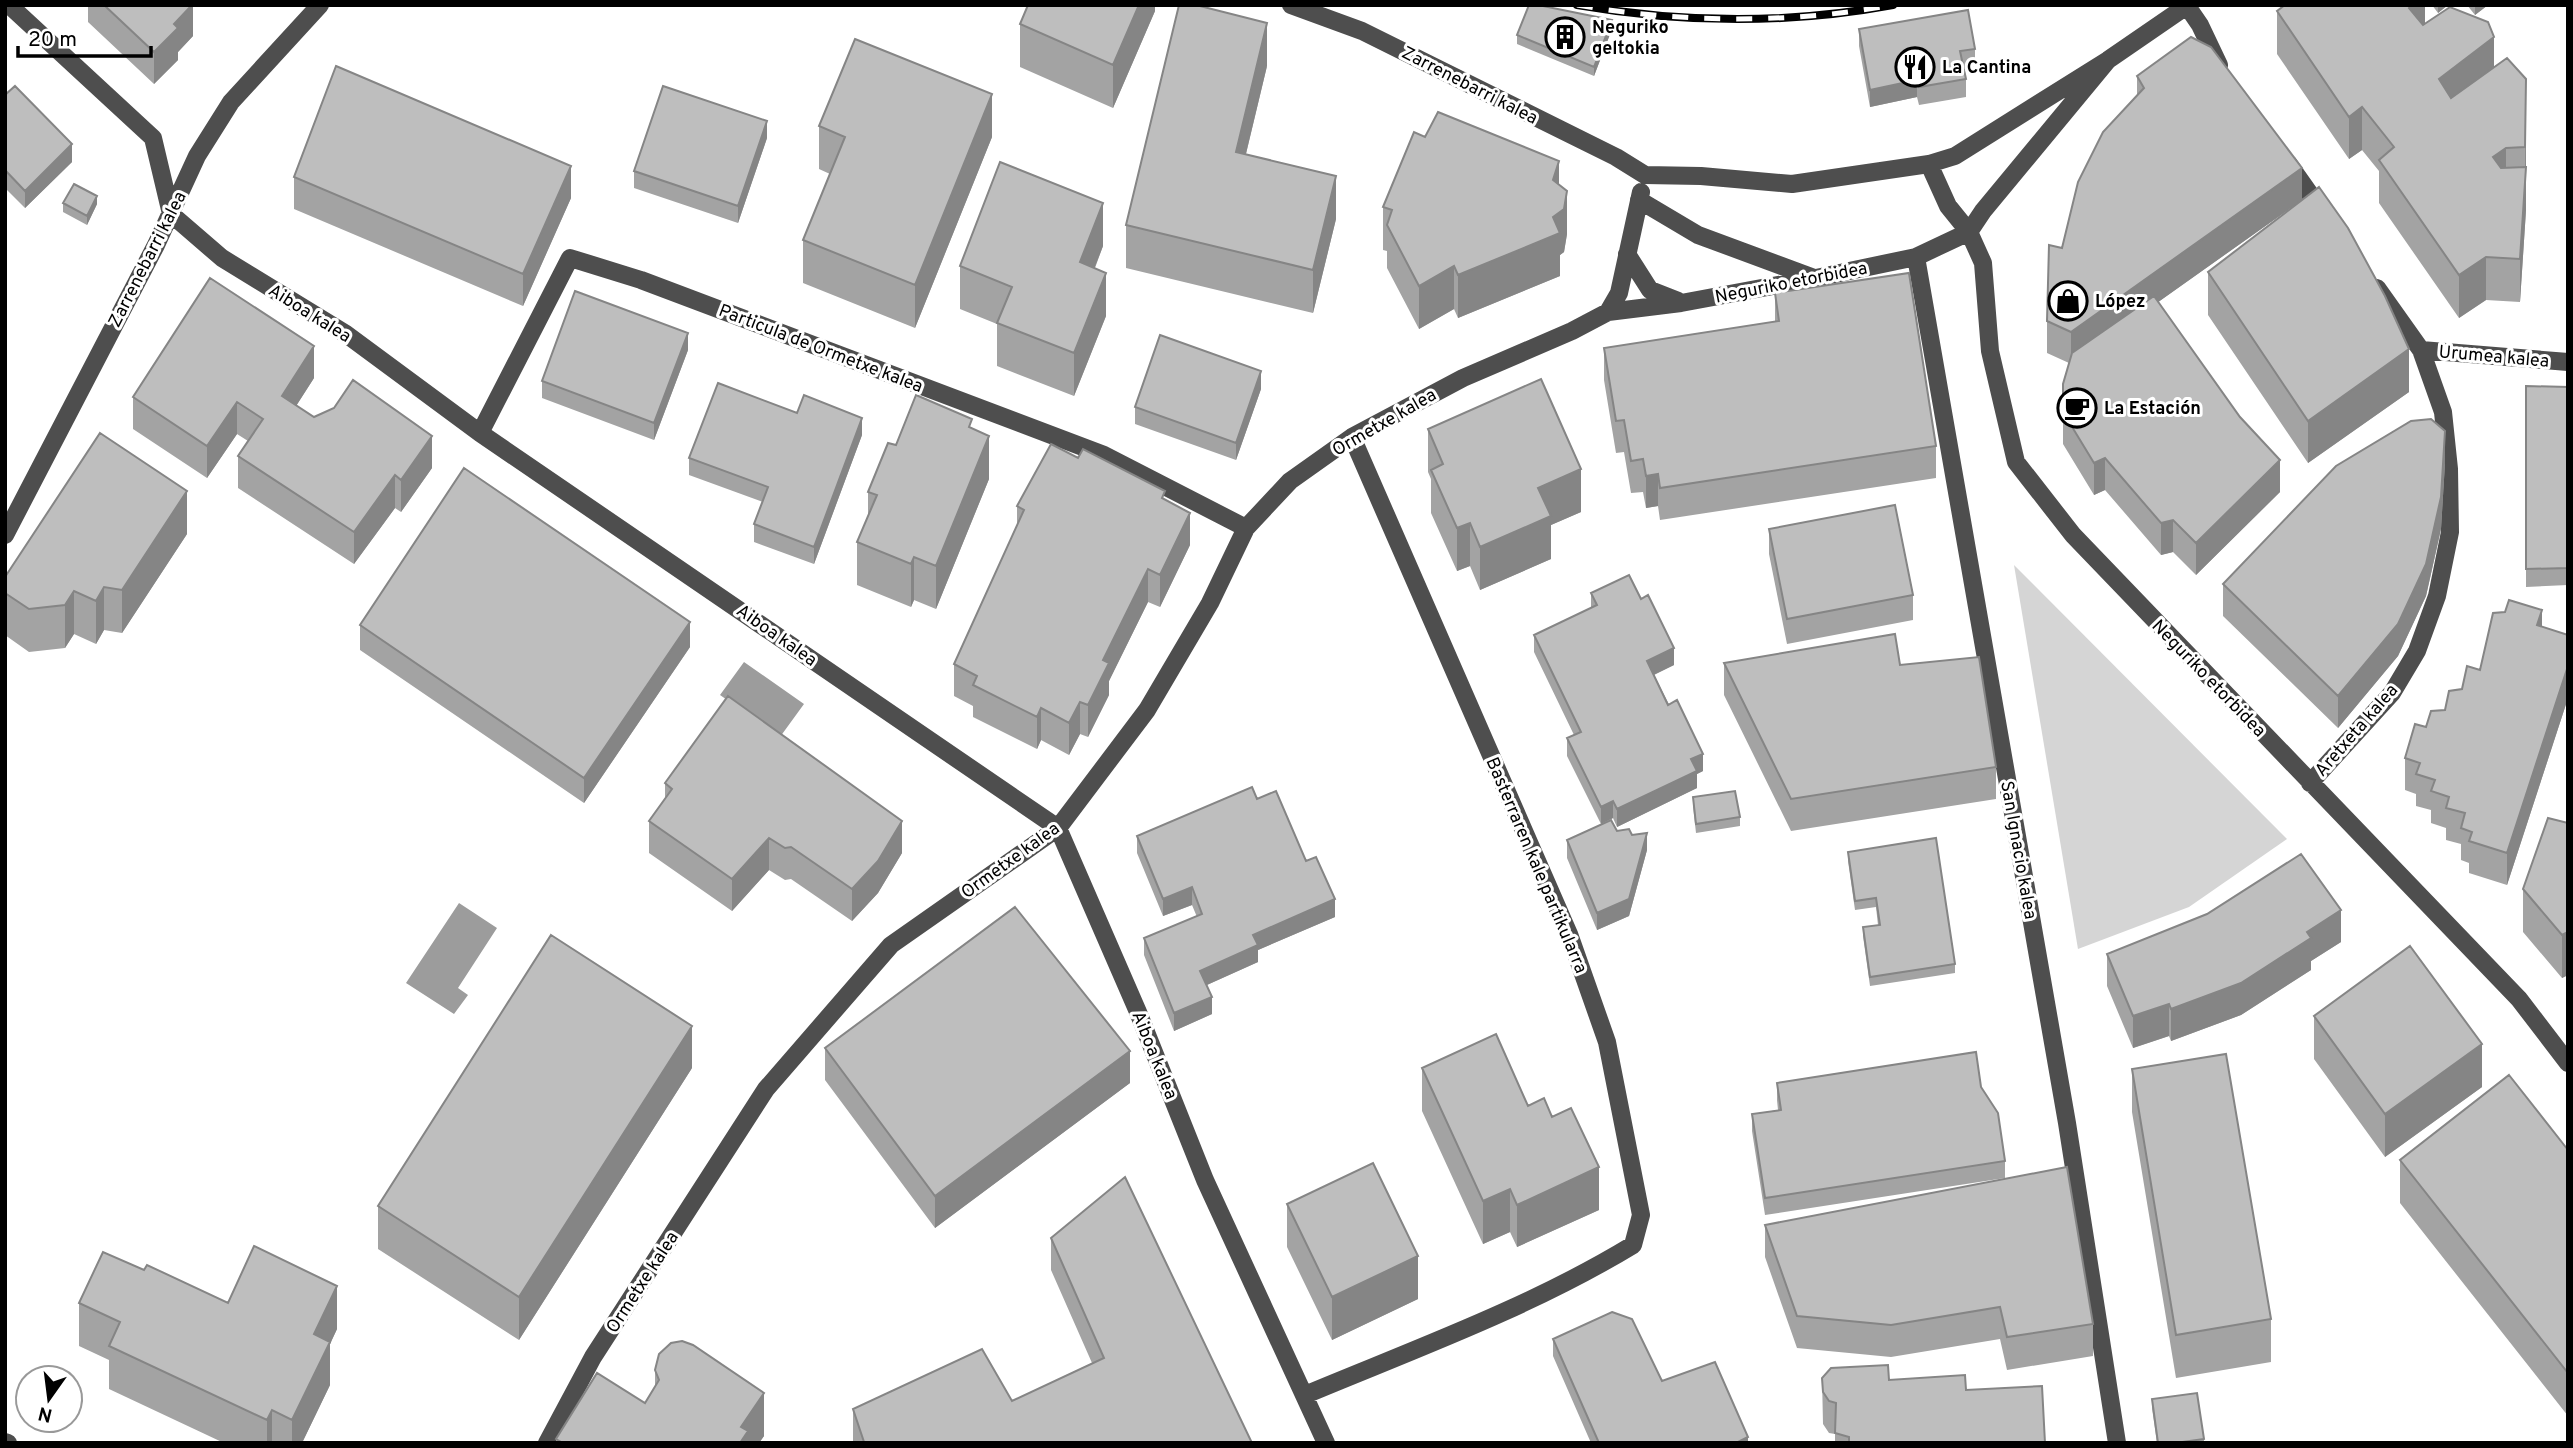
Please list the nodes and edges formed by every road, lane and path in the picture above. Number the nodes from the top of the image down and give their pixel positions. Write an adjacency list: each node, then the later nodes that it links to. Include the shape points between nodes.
1 (9, 5): 11 (street, via 153,138)
2 (320, 5): 11 (street, Zarrenebarri kalea, via 232,102 197,156)
3 (1291, 5): 9 (street, Zarrenebarri kalea, via 1362,31)
4 (2187, 6): 5 (street, Neguriko etorbidea); 6 (street)
5 (2108, 60): 8 (street, Neguriko etorbidea, via 1955,156); 13 (street, Neguriko etorbidea)
6 (2229, 79)
7 (2274, 144): 12 (street)
8 (1929, 164): 9 (street, Neguriko etorbidea, via 1792,184); 13 (street, Neguriko etorbidea, via 1948,206)
9 (1645, 175): 10 (street)
10 (1639, 200): 14 (street); 17 (street, via 1698,235)
11 (171, 214): 22 (street, Aiboa kalea, via 222,258 346,334); 25 (street, Zarrenebarri kalea)
12 (2336, 230)
13 (1969, 232): 15 (street, Neguriko etorbidea); 26 (street, Neguriko etorbidea, via 1983,263 1990,351 2016,462 2073,536)
14 (1627, 254): 18 (street, via 1650,290); 19 (street, via 1619,293)
15 (1916, 257): 17 (street, Neguriko etorbidea); 32 (street, San Ignacio kalea, via 2064,1109)
16 (2367, 274): 20 (street, Aretxeta kalea)
17 (1816, 278): 18 (street, Neguriko etorbidea)
18 (1681, 303): 19 (street, Neguriko etorbidea)
19 (1608, 312): 23 (street, Ormetxe kalea, via 1463,378)
20 (2421, 350): 21 (street, Urumea kalea); 26 (street, Aretxeta kalea, via 2443,412 2449,469 2449,532 2437,596 2417,651 2392,694)
21 (2568, 362)
22 (480, 433): 24 (street, Particula de Ormetxe kalea, via 569,258 641,280 1104,455); 27 (street, Aiboa kalea)
23 (1352, 437): 24 (street, Ormetxe kalea, via 1290,481); 29 (street, Basterraren kale partikularra, via 1569,934 1607,1042 1641,1215 1633,1245 1588,1273)
24 (1246, 528): 27 (street, Ormetxe kalea, via 1210,603 1147,710)
25 (5, 535)
26 (2310, 783): 28 (street, Neguriko etorbidea, via 2519,999)
27 (1058, 828): 29 (street, Aiboa kalea, via 1205,1180); 30 (street, Ormetxe kalea, via 891,945 765,1089 593,1357)
28 (2568, 1063)
29 (1304, 1395): 31 (street, Aiboa kalea)
30 (547, 1443)
31 (1326, 1443)
32 (2117, 1443)

